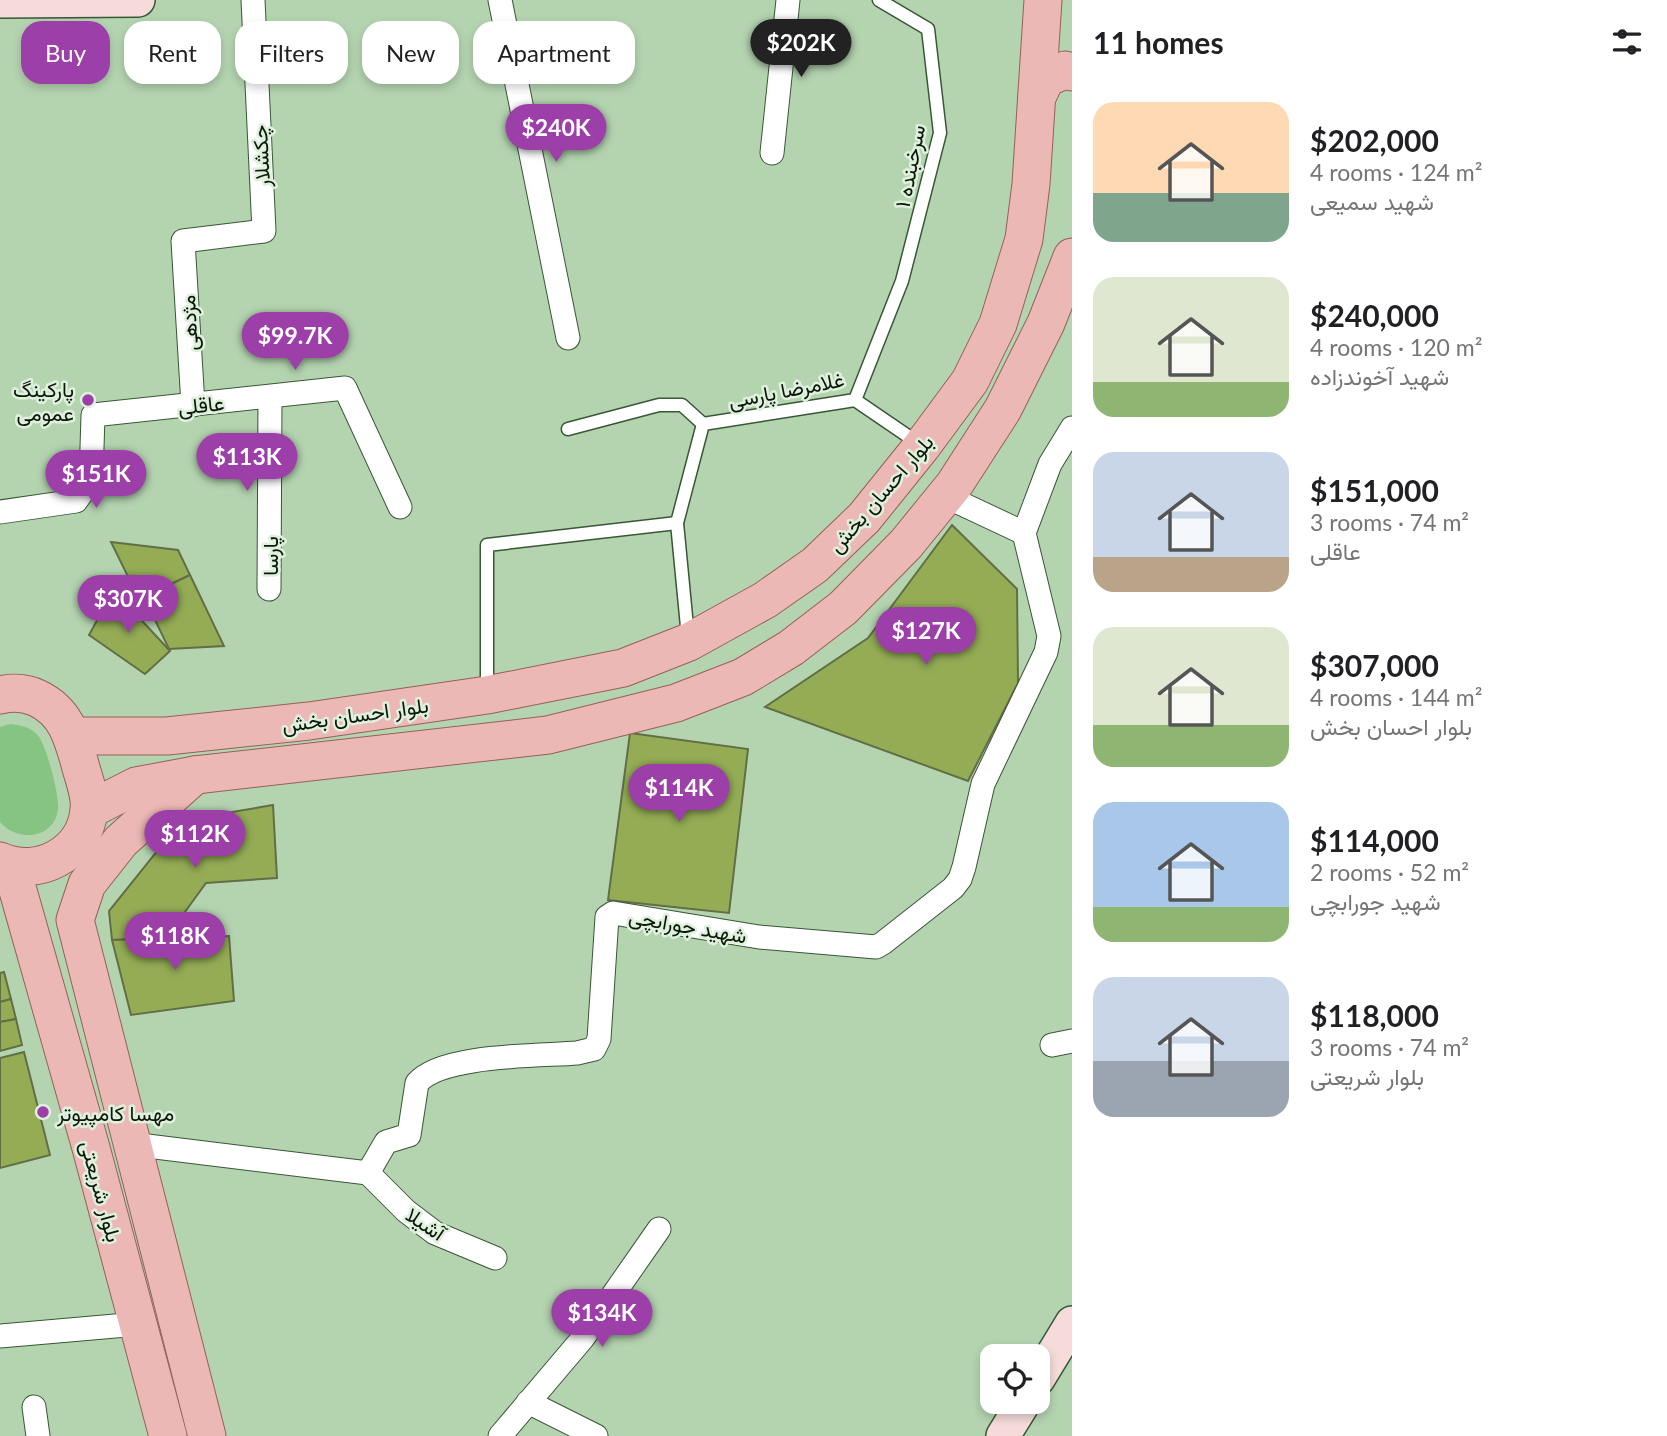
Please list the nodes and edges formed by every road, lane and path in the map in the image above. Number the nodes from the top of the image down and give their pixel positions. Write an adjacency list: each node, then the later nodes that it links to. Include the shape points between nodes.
1 (33, 0): 2 (main road); 8 (main road)
2 (138, 0)
3 (253, 0): 12 (street, چکشلار, via 264,231)
4 (500, 0): 15 (street)
5 (788, 0): 11 (street)
6 (879, 0): 14 (lane, سرخبنده ۱, via 928,29 940,133)
7 (1043, 0): 10 (main road, بلوار احسان بخش)
8 (0, 1)
9 (1072, 72): 10 (main road, via 1065,70 1046,78)
10 (1037, 97): 22 (main road, بلوار احسان بخش, via 1026,225 1013,280 970,381)
11 (772, 153)
12 (183, 241): 18 (street, مژدهی)
13 (1072, 257): 23 (main road, بلوار احسان بخش, via 1046,323 1003,409)
14 (902, 281): 17 (lane, غلامرضا پارسی)
15 (568, 338)
16 (270, 397): 18 (street, عاقلی); 24 (street, عاقلی, via 345,388); 28 (street, پارسا)
17 (855, 400): 19 (lane, غلامرضا پارسی); 22 (lane)
18 (193, 405): 25 (street, عاقلی, via 93,415 91,480 76,501)
19 (703, 424): 21 (lane, via 682,405 659,405); 26 (lane, غلامرضا پارسی)
20 (1072, 428): 27 (street, via 1050,464)
21 (568, 429)
22 (922, 446): 29 (main road, بلوار احسان بخش, via 864,518 816,565 765,600)
23 (945, 496): 27 (street); 33 (main road, بلوار احسان بخش, via 843,608 743,677 676,703 548,735)
24 (400, 507)
25 (0, 512)
26 (677, 523): 29 (lane, غلامرضا پارسی); 31 (lane, via 487,545)
27 (1024, 533): 39 (street, شهید جورابچی, via 1049,636 1046,652 983,784 964,867 953,888 876,947 759,937 613,913 607,918 599,1039 594,1049 464,1061 422,1077 417,1083 409,1135 386,1142)
28 (269, 589)
29 (688, 642): 31 (main road, بلوار احسان بخش, via 624,668)
30 (1, 692): 32 (main road, via 29,695 49,704)
31 (486, 695): 32 (main road, بلوار احسان بخش, via 180,734)
32 (72, 736): 34 (main road)
33 (195, 775): 34 (main road, بلوار احسان بخش, via 136,786); 36 (main road, via 121,841 87,884)
34 (89, 810): 35 (main road, via 84,831 71,849 53,862 33,867)
35 (5, 863): 37 (main road, بلوار شریعتی)
36 (79, 934): 37 (main road, via 55,934 42,943); 38 (main road, بلوار شریعتی)
37 (37, 958): 43 (main road, بلوار شریعتی)
38 (131, 1144): 39 (street); 51 (main road, بلوار شریعتی)
39 (368, 1173): 41 (street, آشیلا, via 435,1233)
40 (659, 1229): 46 (street, via 583,1338)
41 (495, 1258)
42 (1072, 1323): 45 (main road)
43 (138, 1324): 44 (street); 50 (main road, بلوار شریعتی)
44 (0, 1336)
45 (1050, 1359)
46 (528, 1402): 52 (street); 53 (street)
47 (34, 1407): 49 (street)
48 (1017, 1414): 54 (main road)
49 (38, 1436)
50 (167, 1436)
51 (207, 1436)
52 (500, 1436)
53 (596, 1436)
54 (1003, 1436)

